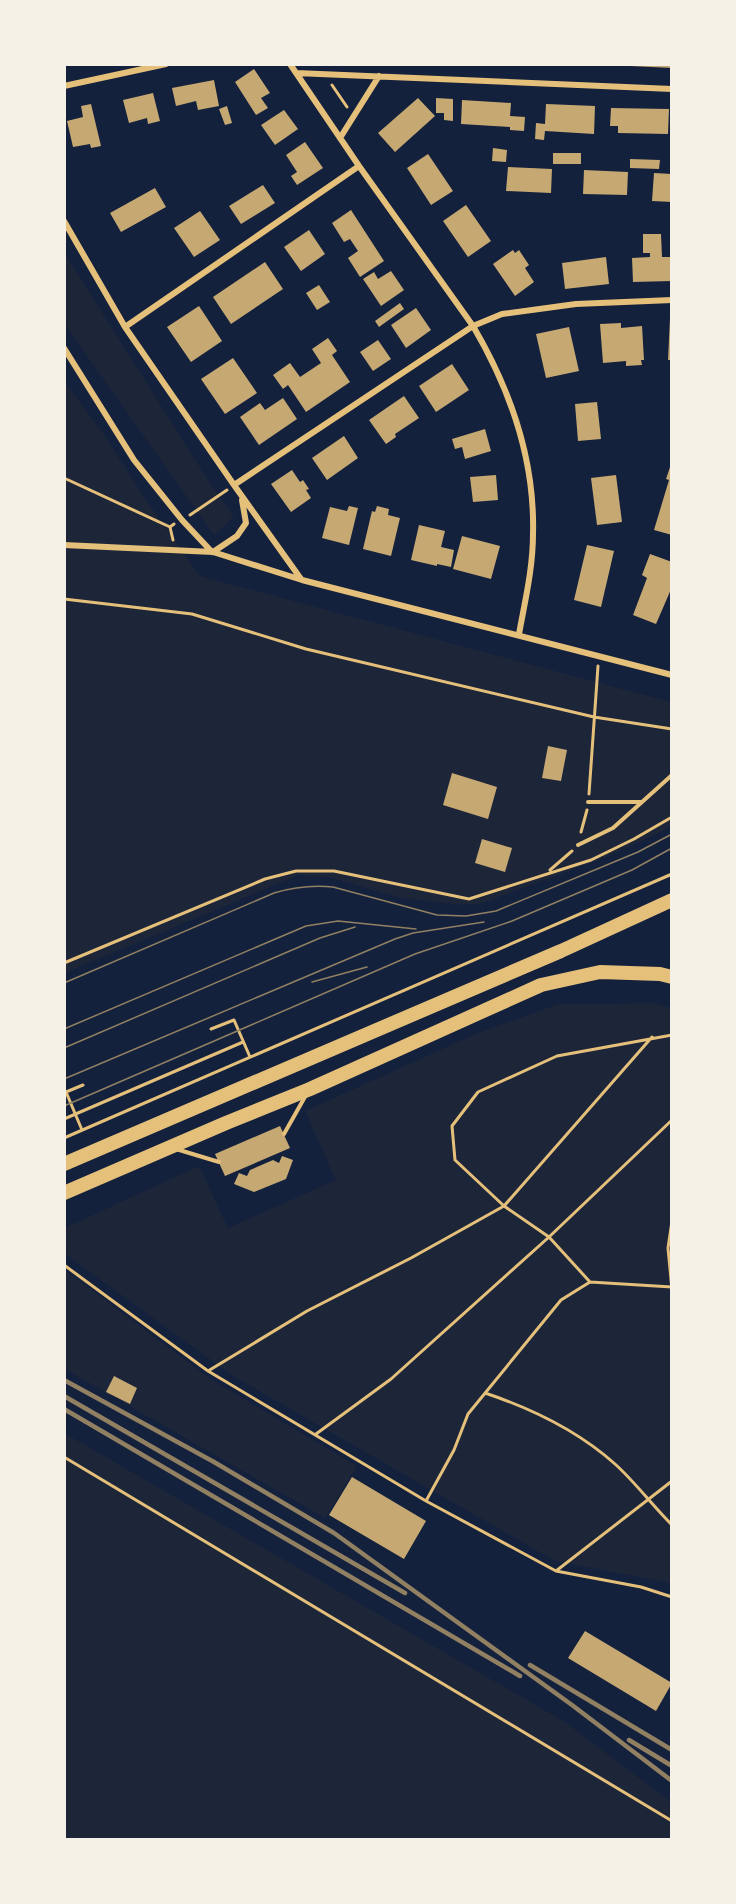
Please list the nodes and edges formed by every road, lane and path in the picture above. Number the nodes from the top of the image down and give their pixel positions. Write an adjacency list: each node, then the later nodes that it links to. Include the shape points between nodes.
1 (166, 64): 6 (street)
2 (290, 64): 3 (street)
3 (296, 73): 4 (street); 9 (street)
4 (325, 74): 5 (street); 8 (path)
5 (379, 76): 7 (street); 8 (street)
6 (64, 86)
7 (672, 89)
8 (354, 117): 9 (street)
9 (340, 138): 10 (street)
10 (359, 166): 13 (street); 14 (street)
11 (64, 221): 14 (street)
12 (672, 300): 13 (street, via 502,314)
13 (473, 326): 17 (street); 24 (street, via 512,406 529,464 533,534)
14 (125, 327): 17 (street)
15 (64, 348): 19 (street, via 134,460)
16 (64, 478): 19 (path, via 170,526)
17 (234, 485): 18 (street); 19 (path)
18 (241, 496): 21 (street, via 246,523 237,536); 22 (street)
19 (181, 521): 21 (street)
20 (64, 545): 21 (street)
21 (213, 552): 22 (street)
22 (302, 580): 24 (street)
23 (64, 599): 27 (path, via 192,614 306,649)
24 (519, 634): 25 (street)
25 (598, 655): 26 (street); 27 (path)
26 (672, 675)
27 (594, 717): 28 (path); 30 (path)
28 (672, 729)
29 (672, 775): 31 (lane)
30 (588, 802): 31 (lane); 33 (path)
31 (642, 802): 33 (lane, via 613,828)
32 (672, 817): 34 (path, via 591,860)
33 (578, 845): 34 (path)
34 (547, 873): 37 (path, via 469,899 334,871 296,872 264,879)
35 (672, 874): 43 (path)
36 (672, 900): 55 (highway)
37 (64, 963)
38 (672, 977): 45 (highway, via 600,972 542,985)
39 (211, 1029): 42 (path, via 234,1020)
40 (672, 1035): 41 (path)
41 (652, 1037): 57 (path); 57 (path, via 557,1056 478,1092 452,1126 455,1160)
42 (243, 1042): 43 (path); 47 (path)
43 (250, 1057): 50 (path)
44 (83, 1084): 46 (path)
45 (310, 1089): 51 (lane); 53 (highway)
46 (65, 1092): 47 (path)
47 (75, 1114): 48 (path); 50 (path)
48 (64, 1119)
49 (672, 1119): 59 (path)
50 (82, 1130): 52 (path)
51 (284, 1134)
52 (64, 1138)
53 (169, 1147): 54 (lane); 56 (highway)
54 (219, 1162)
55 (64, 1164)
56 (64, 1193)
57 (504, 1206): 59 (path); 63 (path, via 307,1311)
58 (672, 1221): 62 (path, via 668,1248)
59 (549, 1237): 61 (path); 65 (path, via 391,1379)
60 (64, 1264): 63 (path)
61 (590, 1282): 62 (path); 64 (path, via 561,1300)
62 (671, 1288)
63 (208, 1371): 65 (path)
64 (485, 1393): 68 (path, via 569,1429 615,1464); 69 (path, via 468,1414 454,1450)
65 (316, 1434): 69 (path)
66 (64, 1457): 73 (path)
67 (672, 1481): 68 (path)
68 (647, 1500): 70 (path); 71 (path)
69 (426, 1501): 71 (path)
70 (672, 1525)
71 (556, 1571): 72 (path)
72 (672, 1597)
73 (672, 1821)

